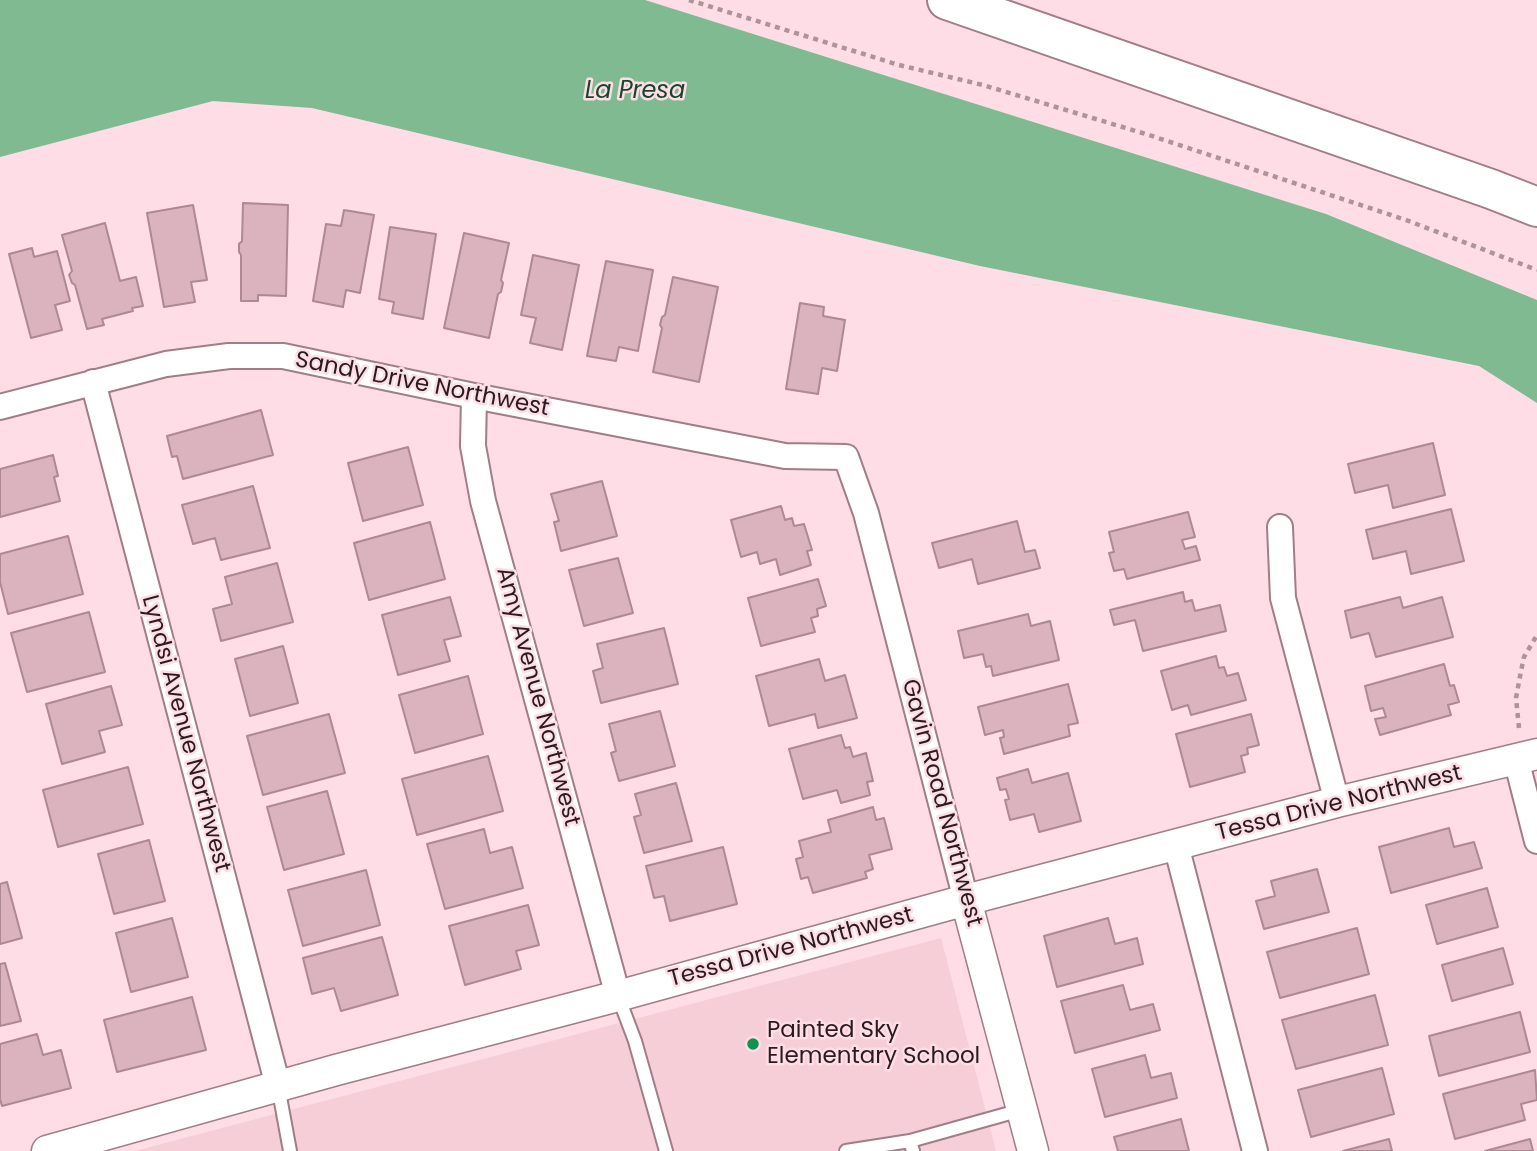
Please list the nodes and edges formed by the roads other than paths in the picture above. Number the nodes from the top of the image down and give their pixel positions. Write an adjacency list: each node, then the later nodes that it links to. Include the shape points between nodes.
1 (947, 0): 2 (highway)
2 (1537, 207)
3 (93, 382): 4 (street, Sandy Drive Northwest, via 166,364 229,356 283,356); 5 (street, Sandy Drive Northwest); 14 (street, Lyndsi Avenue Northwest)
4 (474, 396): 6 (street, Sandy Drive Northwest, via 785,456); 13 (street, Amy Avenue Northwest, via 473,446 483,500)
5 (0, 407)
6 (846, 457): 12 (street, Gavin Road Northwest, via 866,513)
7 (1280, 527): 9 (street, via 1283,598)
8 (1526, 757): 9 (street, Tessa Drive Northwest); 10 (street)
9 (1338, 802): 11 (street, Tessa Drive Northwest)
10 (1537, 841)
11 (1175, 845): 12 (street, Tessa Drive Northwest); 22 (street)
12 (966, 900): 13 (street, Tessa Drive Northwest); 15 (street, Gavin Road Northwest)
13 (618, 996): 14 (street, Tessa Drive Northwest); 19 (lane)
14 (278, 1086): 17 (street, Tessa Drive Northwest); 18 (lane)
15 (1023, 1110): 16 (lane); 21 (street, Gavin Road Northwest)
16 (911, 1146): 20 (lane)
17 (47, 1151)
18 (290, 1151)
19 (666, 1151)
20 (846, 1151)
21 (1033, 1151)
22 (1255, 1151)

